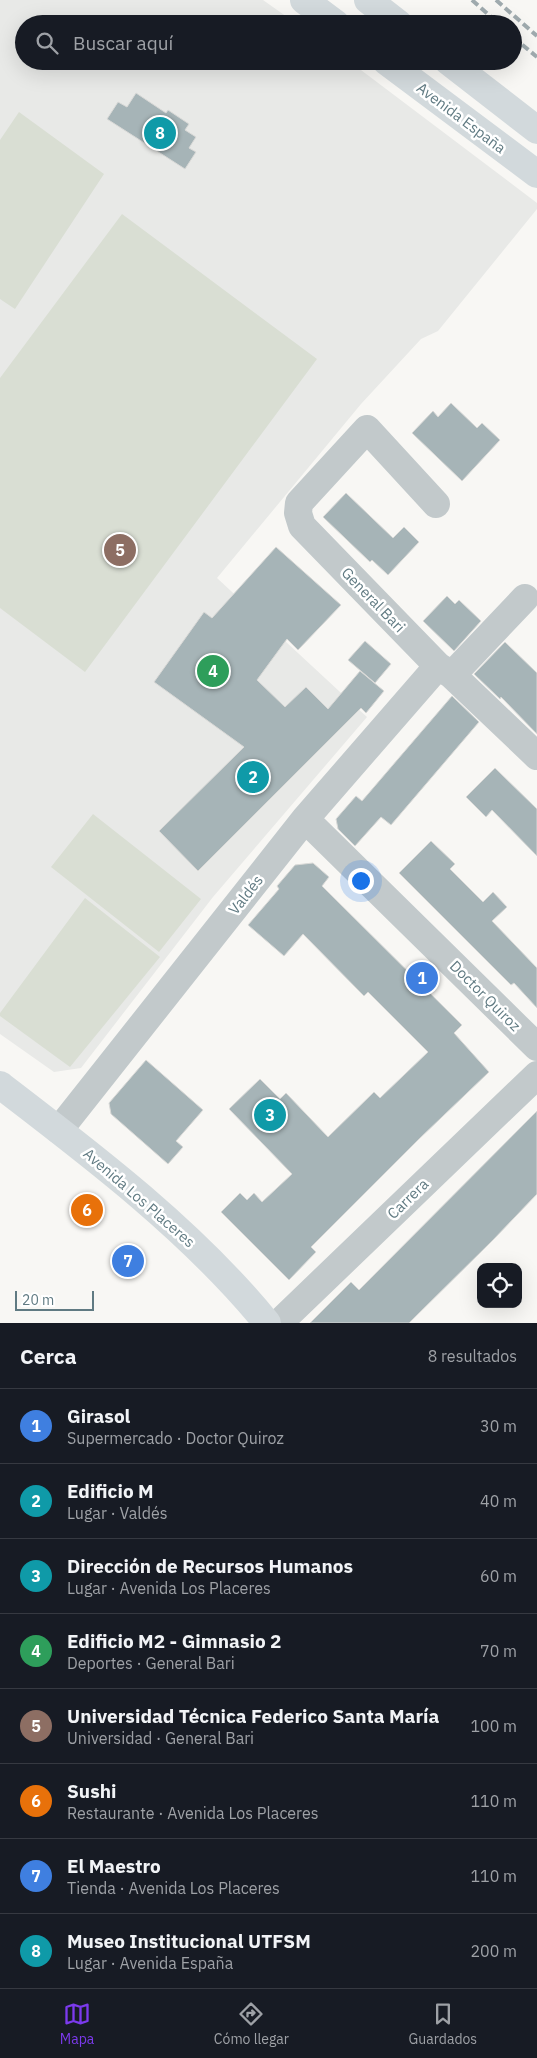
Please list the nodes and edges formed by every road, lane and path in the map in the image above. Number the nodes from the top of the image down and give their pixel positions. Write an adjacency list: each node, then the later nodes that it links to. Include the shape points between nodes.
1 (304, 0): 3 (main road)
2 (368, 0): 4 (main road)
3 (324, 15)
4 (387, 15)
5 (398, 70): 8 (main road, Avenida España)
6 (460, 70): 7 (main road)
7 (537, 130)
8 (537, 174)
9 (436, 504): 11 (street, General Bari, via 367,429 299,503 298,513 302,526)
10 (525, 598): 11 (street, Valdés)
11 (445, 670): 12 (street, General Bari); 13 (street, Valdés)
12 (537, 756)
13 (305, 819): 14 (street, Doctor Quiroz); 17 (street, Valdés)
14 (537, 1047)
15 (537, 1075): 19 (street, Carrera)
16 (0, 1085): 17 (main road, Avenida Los Placeres)
17 (60, 1130): 18 (main road, Avenida Los Placeres, via 174,1226)
18 (267, 1323)
19 (279, 1323)

